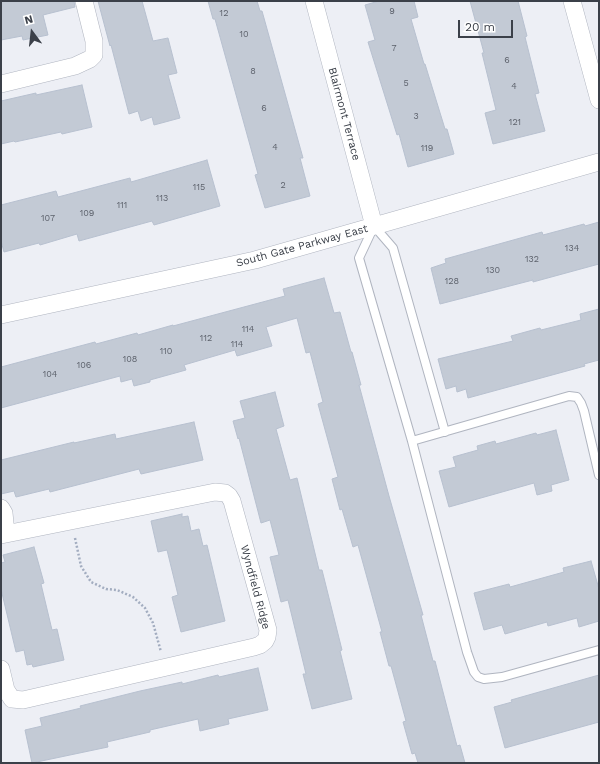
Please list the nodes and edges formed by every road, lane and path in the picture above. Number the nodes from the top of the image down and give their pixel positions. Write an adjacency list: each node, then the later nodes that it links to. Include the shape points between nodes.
1 (84, 1): 4 (street, via 94,42 94,55 90,59 75,66)
2 (314, 1): 7 (street, Blairmont Terrace)
3 (572, 1): 5 (street)
4 (1, 84)
5 (599, 100)
6 (599, 162): 7 (street, South Gate Parkway East)
7 (374, 226): 8 (street, South Gate Parkway East, via 255,260); 9 (lane, via 393,248); 10 (lane, via 360,258)
8 (1, 315)
9 (444, 432): 10 (lane); 11 (lane, via 570,396 577,398 584,411)
10 (412, 441): 15 (lane, via 467,652 478,677 502,677)
11 (599, 475)
12 (1, 508): 14 (street, Wyndfield Ridge, via 5,523)
13 (70, 521): 14 (street, Wyndfield Ridge); 16 (path, via 81,566 91,582 133,597 146,608 153,623); 16 (street, Wyndfield Ridge, via 215,492 229,496 268,630 267,637 260,645 254,647)
14 (3, 534)
15 (599, 650)
16 (165, 668): 17 (street, Wyndfield Ridge, via 23,700 12,699 6,690)
17 (1, 669)

